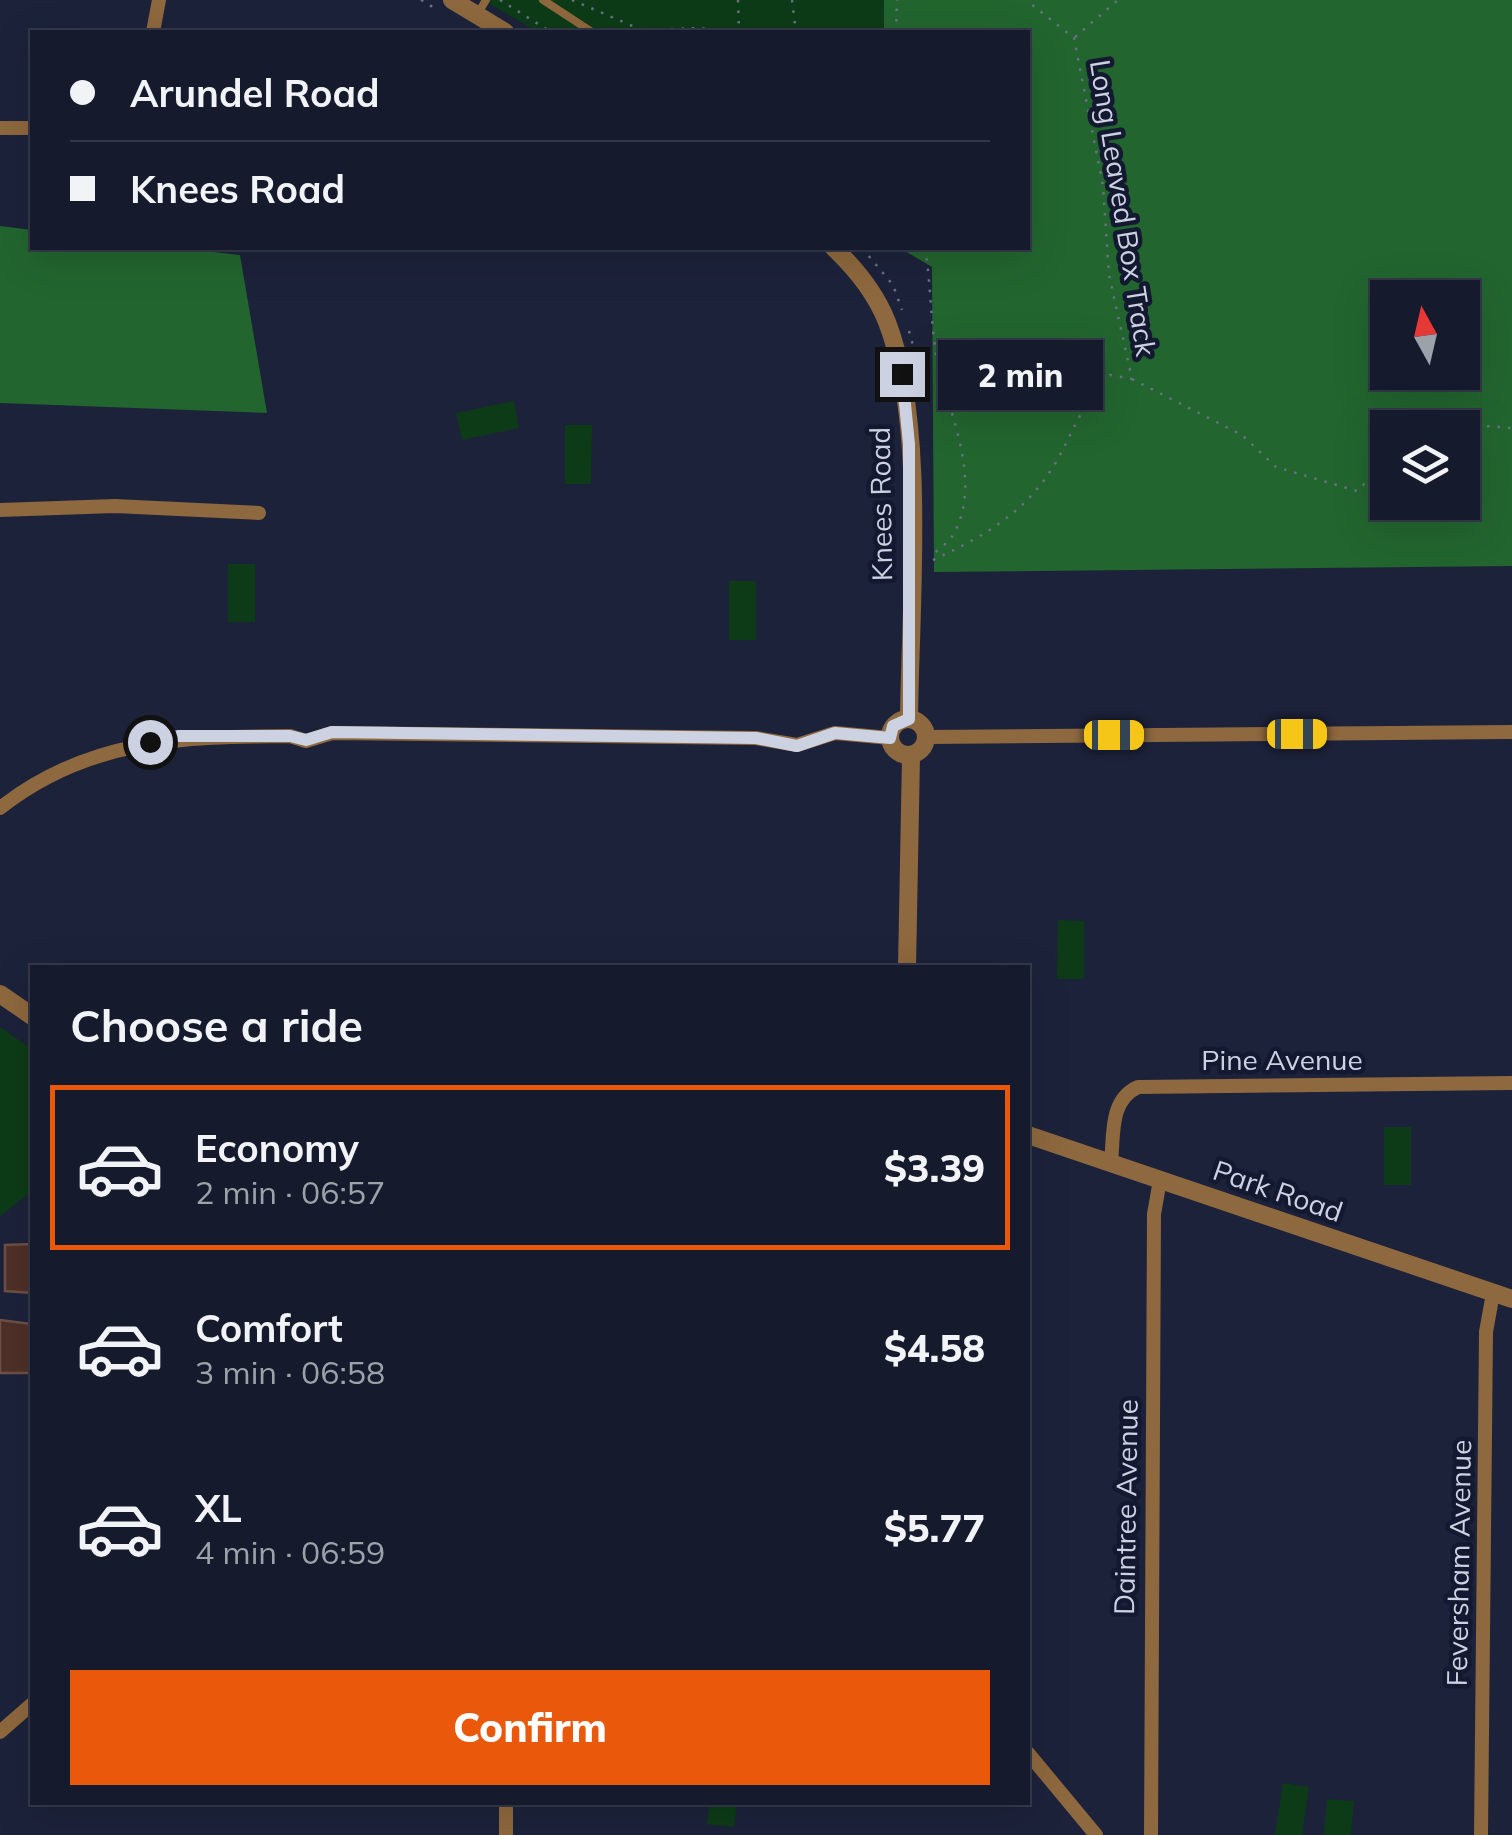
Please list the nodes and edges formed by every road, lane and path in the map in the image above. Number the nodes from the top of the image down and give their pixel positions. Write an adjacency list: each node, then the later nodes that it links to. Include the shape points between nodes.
1 (160, 0): 12 (street)
2 (452, 0): 11 (street)
3 (500, 0): 14 (path)
4 (544, 0): 15 (lane)
5 (572, 0): 17 (path)
6 (738, 0): 19 (path)
7 (792, 0): 20 (path)
8 (896, 0): 21 (path)
9 (1026, 0): 22 (path, Long Leaved Box Track)
10 (1118, 0): 22 (path)
11 (482, 7): 13 (street)
12 (153, 30)
13 (504, 30)
14 (547, 30)
15 (589, 30)
16 (642, 30): 18 (path)
17 (642, 30)
18 (712, 30)
19 (738, 30)
20 (796, 30)
21 (896, 30)
22 (1074, 38): 27 (path, Long Leaved Box Track, via 1103,186 1109,275)
23 (0, 128): 24 (street)
24 (30, 128)
25 (836, 250): 33 (street, Knees Road, via 886,320 902,374 910,463)
26 (925, 250): 27 (path, Long Leaved Box Track, via 941,376 958,417 964,461 954,534 926,561 1008,521 1052,470 1096,387 1110,375)
27 (1132, 378): 30 (path, via 1242,435 1276,467 1357,491)
28 (1480, 426): 29 (path)
29 (1512, 428)
30 (1370, 478)
31 (0, 510): 32 (street, via 115,506)
32 (259, 513)
33 (909, 719): 35 (street, via 924,726); 36 (street, via 893,726)
34 (1512, 732): 35 (street)
35 (927, 737): 37 (street, via 924,748)
36 (890, 738): 37 (street, via 894,750); 38 (street, via 835,733 797,746 756,738 178,736 92,759)
37 (910, 756): 39 (street)
38 (0, 808)
39 (907, 965)
40 (0, 994): 41 (street)
41 (30, 1015)
42 (1512, 1083): 44 (street, Pine Avenue, via 1138,1087 1118,1107)
43 (1030, 1136): 44 (street, Park Road)
44 (1111, 1163): 45 (street, Park Road)
45 (1160, 1180): 46 (street, Park Road); 54 (street, Daintree Avenue, via 1154,1214)
46 (1494, 1293): 47 (street, Park Road); 55 (street, Feversham Avenue, via 1486,1332)
47 (1512, 1300)
48 (30, 1706): 49 (street)
49 (0, 1732)
50 (1030, 1755): 53 (street)
51 (506, 1805): 52 (street)
52 (506, 1835)
53 (1096, 1835)
54 (1151, 1835)
55 (1481, 1835)

